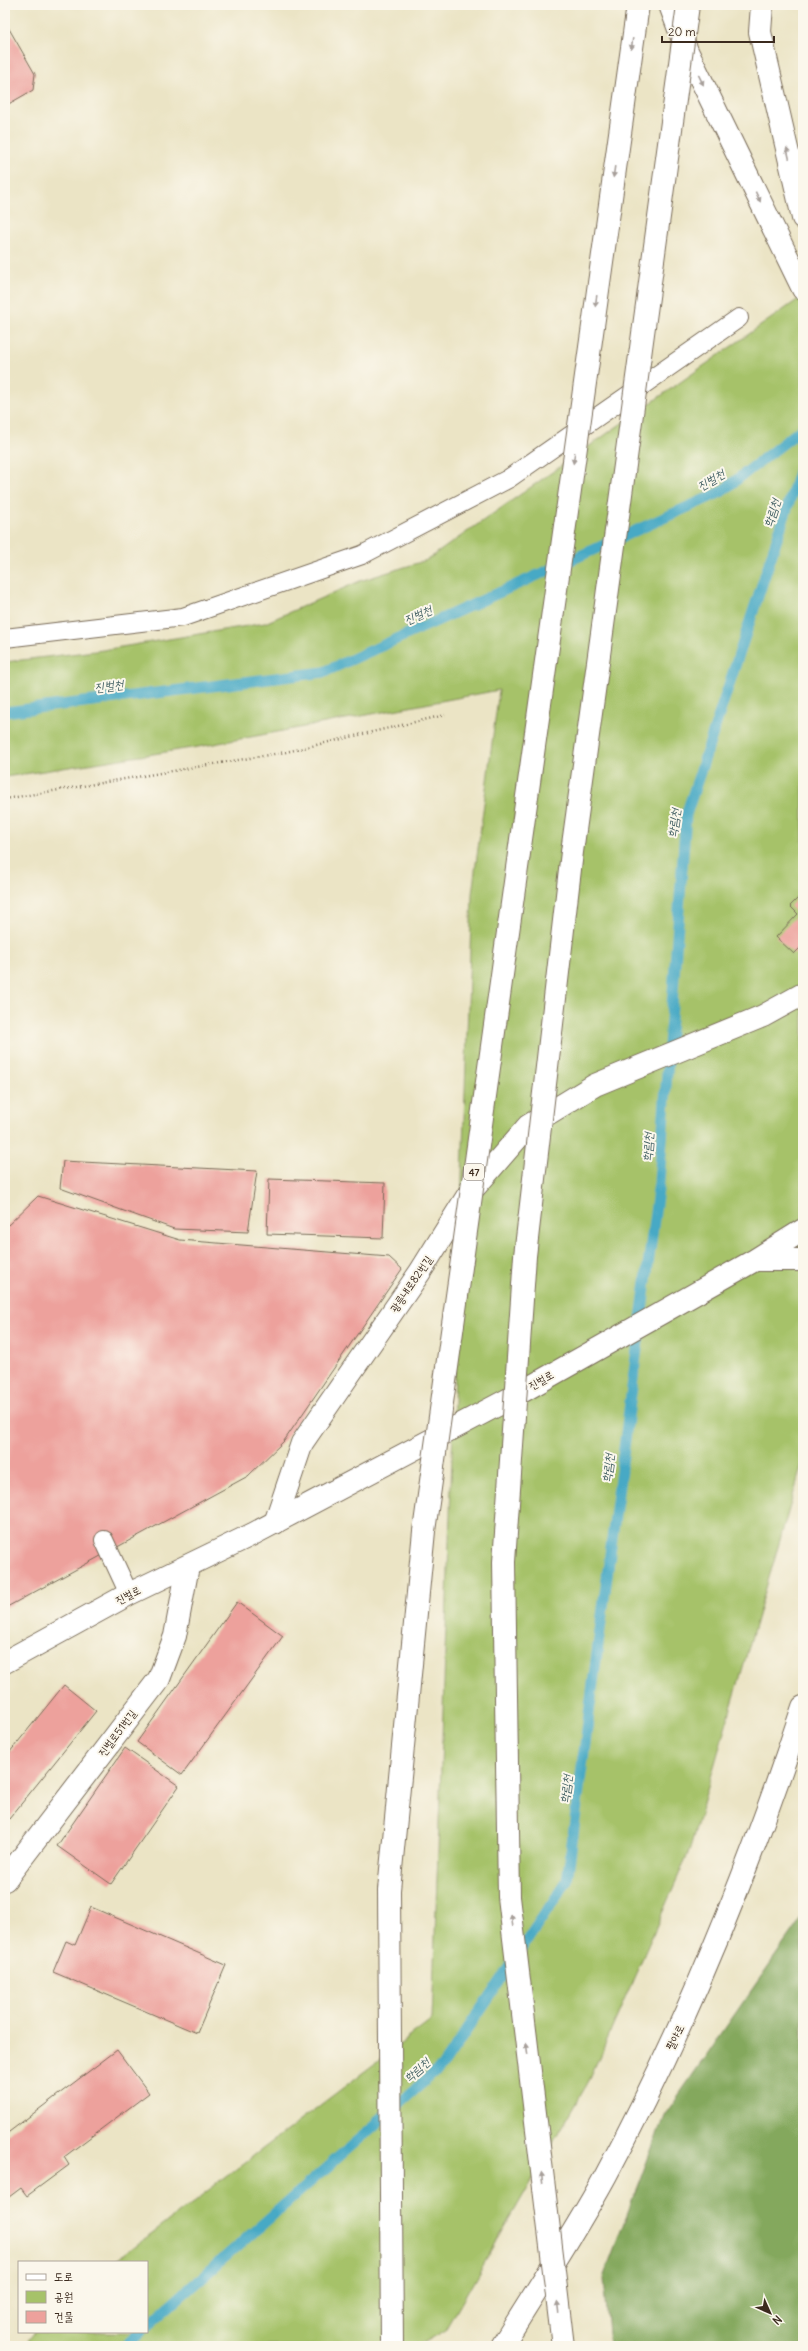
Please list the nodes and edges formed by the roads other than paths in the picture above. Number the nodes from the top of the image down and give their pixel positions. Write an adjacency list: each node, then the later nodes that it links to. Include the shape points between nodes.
1 (638, 5): 20 (main road, 47, one-way to 20, bridge, via 424,1532 389,1890)
2 (670, 5): 6 (main road, one-way to 6, via 687,51)
3 (688, 5): 22 (main road, one-way to 3, bridge, via 509,1897 504,1562 525,1256 572,860)
4 (762, 5): 5 (main road, one-way to 4, via 760,32)
5 (803, 218)
6 (803, 289)
7 (739, 318): 8 (lane, via 508,479 362,555 183,617)
8 (5, 638)
9 (803, 994): 13 (main road, 광릉내로82번길, via 763,1016 595,1085 528,1126 468,1195 420,1272 302,1443)
10 (803, 1230): 11 (main road, 진벌로)
11 (754, 1260): 12 (main road); 13 (main road, 진벌로, via 509,1399)
12 (803, 1260)
13 (275, 1522): 15 (main road, 진벌로)
14 (104, 1540): 16 (lane)
15 (188, 1566): 16 (main road, 진벌로); 19 (main road, 진벌로51번길, via 175,1636 159,1679)
16 (129, 1594): 17 (main road, 진벌로)
17 (5, 1662)
18 (803, 1707): 21 (main road, 팔야로, via 774,1795 690,2006 605,2176)
19 (5, 1880)
20 (392, 2346)
21 (502, 2346)
22 (563, 2346)

